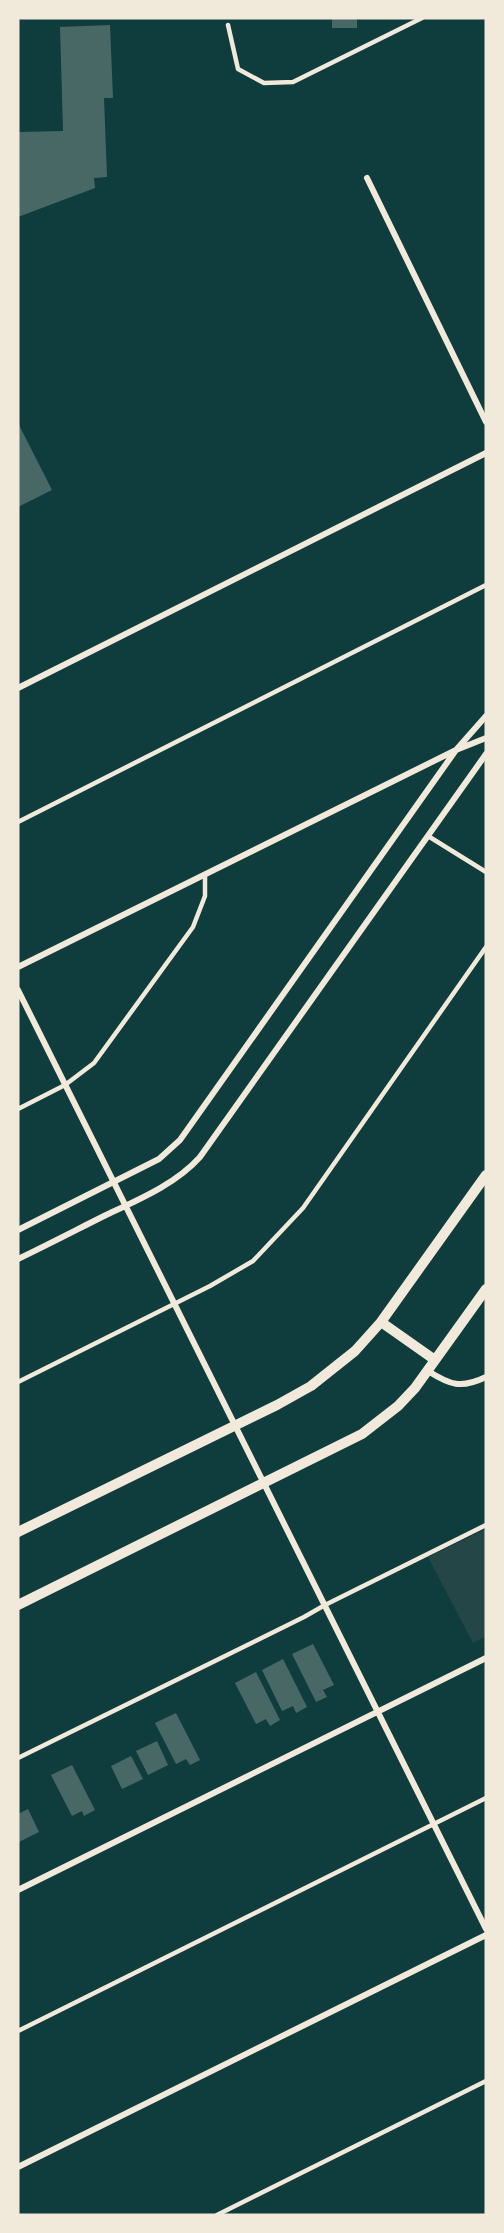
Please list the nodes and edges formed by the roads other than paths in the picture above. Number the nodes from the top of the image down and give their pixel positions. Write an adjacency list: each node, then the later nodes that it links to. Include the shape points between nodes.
1 (422, 18): 2 (lane, via 293,82 264,82 238,69)
2 (228, 25)
3 (367, 178): 4 (street)
4 (486, 422)
5 (486, 453): 7 (street)
6 (486, 585): 12 (lane)
7 (18, 688)
8 (486, 716): 10 (street)
9 (486, 738): 10 (street)
10 (456, 750): 15 (street); 22 (street, via 180,1140 170,1152)
11 (486, 754): 13 (street)
12 (18, 822)
13 (428, 836): 14 (lane); 23 (street, via 200,1157 179,1177)
14 (486, 872)
15 (205, 874): 17 (street); 19 (lane, via 205,896 193,927 94,1063)
16 (486, 947): 27 (lane, via 303,1208 253,1262)
17 (18, 967)
18 (18, 990): 19 (street)
19 (65, 1085): 20 (lane); 22 (street)
20 (18, 1109)
21 (486, 1175): 28 (street)
22 (114, 1183): 23 (street); 24 (street)
23 (126, 1206): 25 (street); 27 (street)
24 (18, 1230)
25 (18, 1259)
26 (486, 1288): 29 (street)
27 (174, 1304): 32 (lane); 33 (street)
28 (381, 1322): 29 (street); 33 (street, via 355,1351 311,1386)
29 (435, 1360): 30 (street)
30 (428, 1371): 31 (street, via 448,1383 473,1383); 34 (street, via 398,1406 362,1434)
31 (486, 1377)
32 (18, 1382)
33 (235, 1425): 34 (street); 36 (street)
34 (264, 1484): 37 (street); 38 (street)
35 (486, 1525): 38 (lane)
36 (18, 1532)
37 (18, 1605)
38 (325, 1605): 40 (street); 41 (lane)
39 (486, 1658): 40 (street)
40 (377, 1711): 43 (street); 44 (street)
41 (18, 1758)
42 (486, 1798): 43 (lane)
43 (434, 1824): 45 (street); 47 (lane)
44 (18, 1890)
45 (486, 1929)
46 (486, 1935): 49 (street)
47 (18, 2031)
48 (486, 2081): 50 (lane)
49 (18, 2168)
50 (217, 2215)

